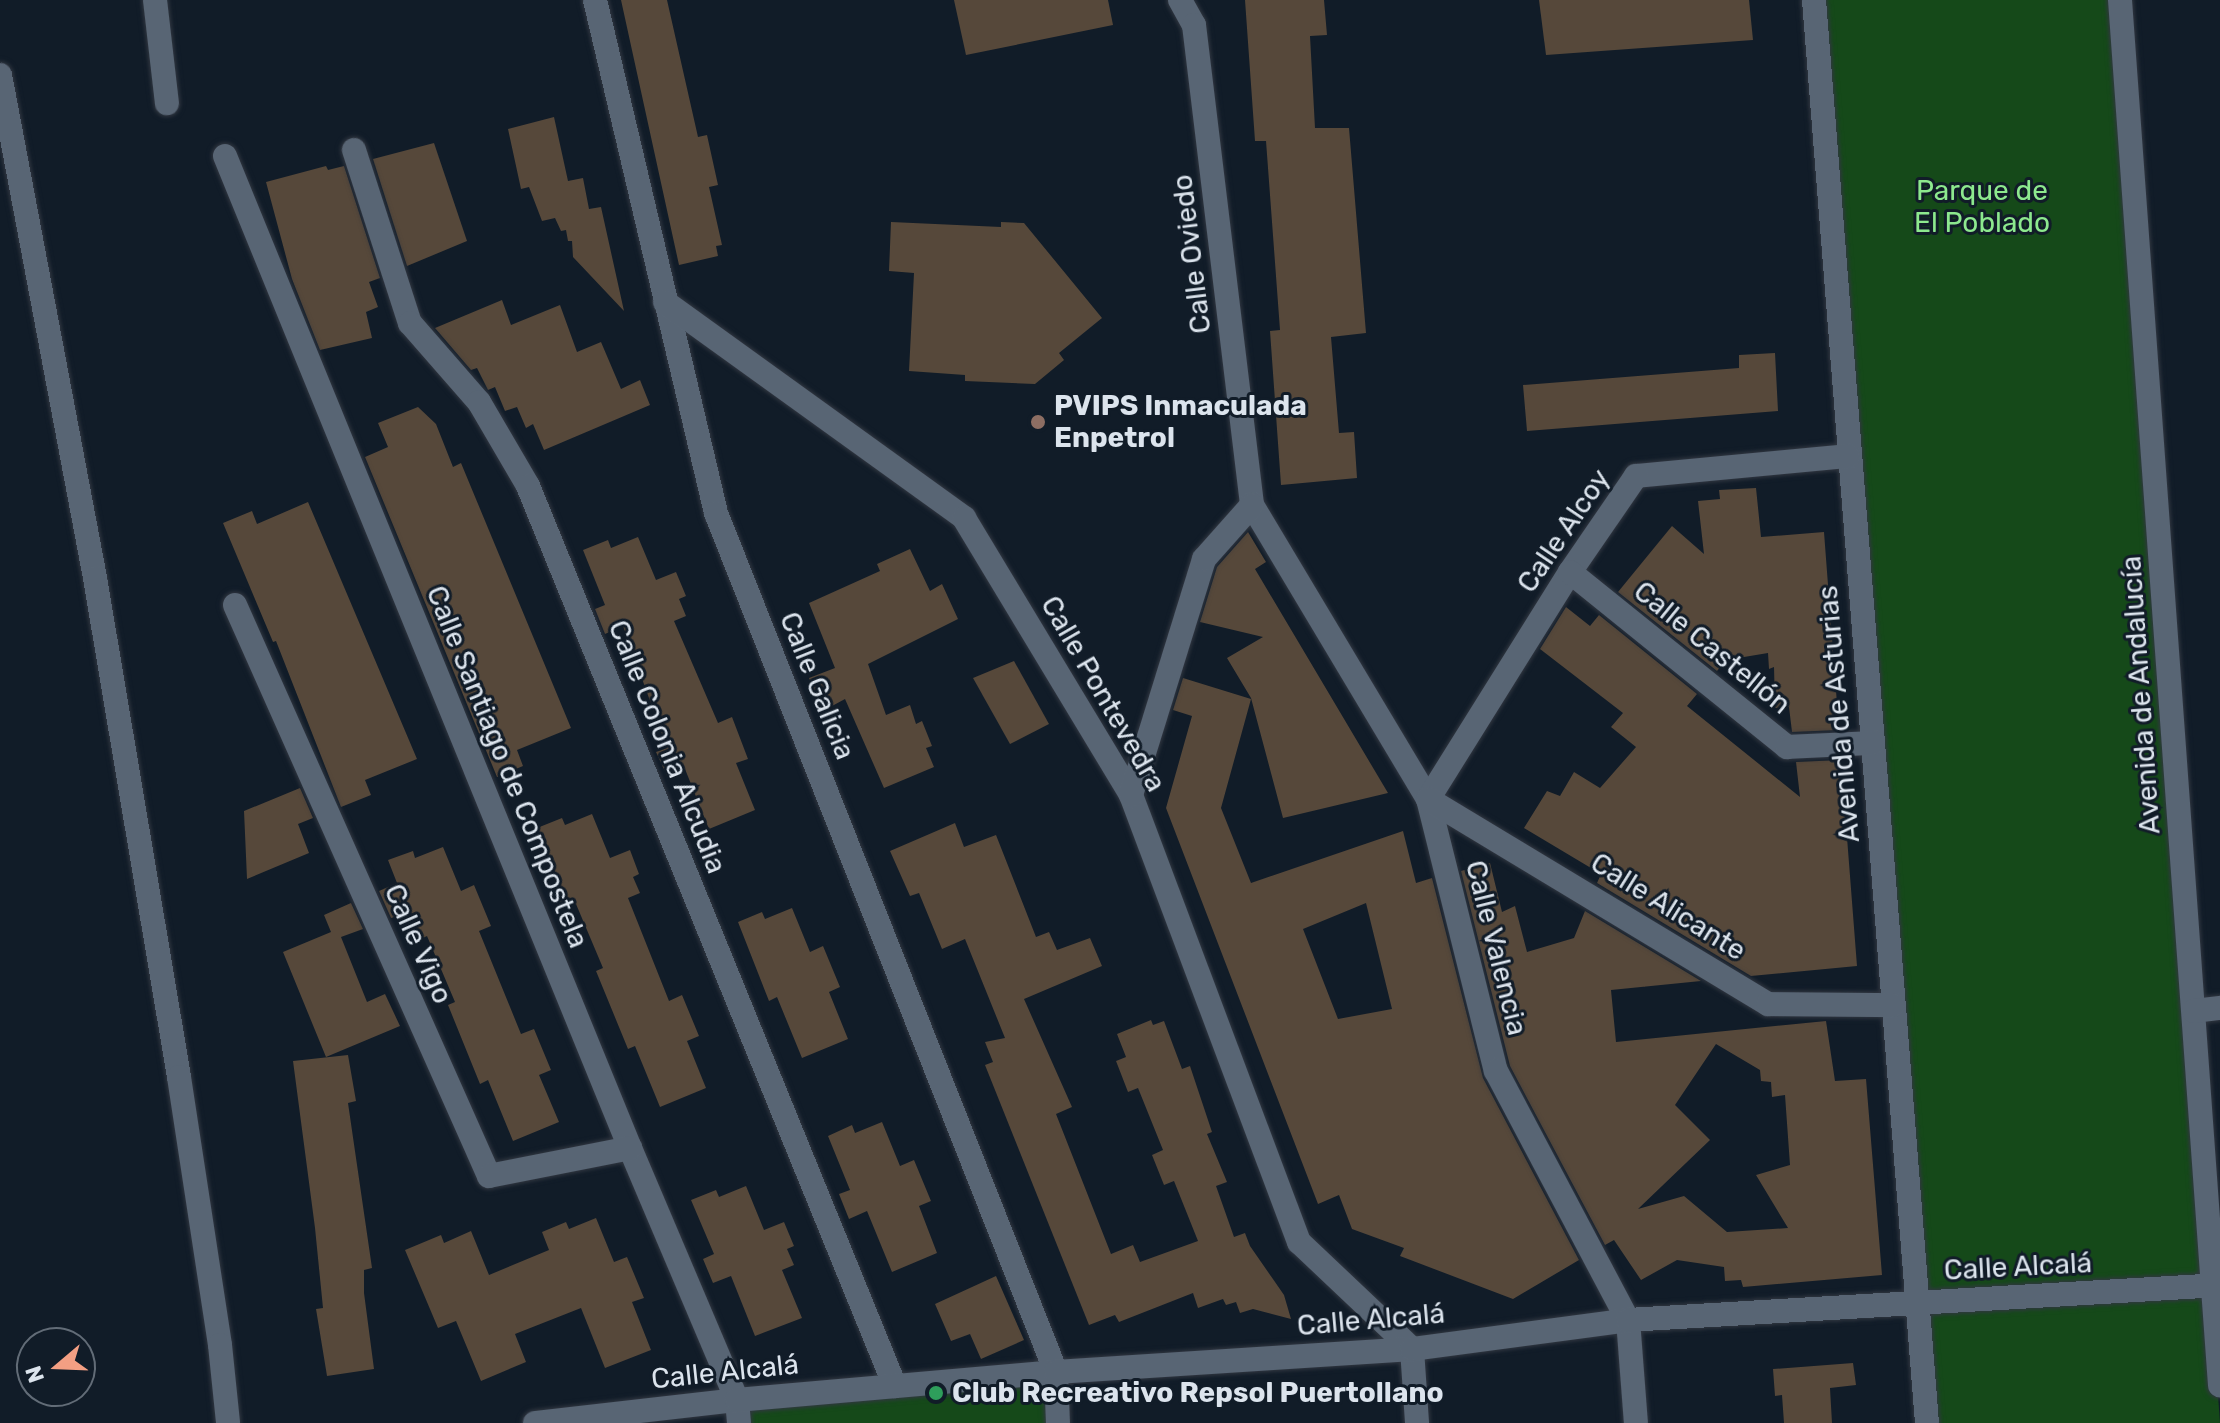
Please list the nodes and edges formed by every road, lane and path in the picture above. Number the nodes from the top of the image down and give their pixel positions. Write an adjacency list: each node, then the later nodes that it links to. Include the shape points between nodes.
1 (155, 0): 7 (street)
2 (595, 0): 10 (street, Calle Galicia)
3 (1180, 0): 12 (street, Calle Oviedo, via 1194,25)
4 (1814, 0): 11 (street, Avenida de Asturias)
5 (2120, 0): 20 (street, Avenida de Andalucía)
6 (0, 75): 25 (street, via 95,578)
7 (167, 103)
8 (354, 150): 29 (street, Calle Colonia Alcudia, via 410,323 479,402 528,486)
9 (225, 156): 21 (street, Calle Santiago de Compostela)
10 (665, 302): 16 (street, Calle Pontevedra, via 964,518); 27 (street, Calle Galicia, via 716,513)
11 (1848, 456): 13 (street, Calle Alcoy, via 1636,476); 15 (street, Avenida de Asturias)
12 (1252, 505): 16 (street, via 1204,559); 17 (street, Calle Valencia)
13 (1570, 572): 15 (street, Calle Castellón, via 1787,747); 17 (street, Calle Alcoy)
14 (235, 605): 21 (street, Calle Vigo, via 489,1176)
15 (1873, 743): 18 (street, Avenida de Asturias)
16 (1131, 795): 26 (street, Calle Pontevedra, via 1299,1242)
17 (1428, 799): 18 (street, Calle Alicante, via 1768,1004); 24 (street, Calle Valencia, via 1496,1071)
18 (1893, 1005): 23 (street, Avenida de Asturias)
19 (2220, 1008): 20 (street)
20 (2194, 1011): 22 (street, Avenida de Andalucía)
21 (630, 1148): 30 (street, Calle Santiago de Compostela)
22 (2216, 1285): 23 (street, Calle Alcalá); 28 (street, Avenida de Andalucía)
23 (1916, 1303): 24 (street, Calle Alcalá); 37 (street, Avenida de Asturias)
24 (1628, 1320): 26 (street, Calle Alcalá); 36 (street, Calle Valencia)
25 (220, 1345): 31 (street); 32 (street)
26 (1412, 1349): 27 (street, Calle Alcalá); 35 (street)
27 (1056, 1372): 29 (street, Calle Alcalá); 34 (street, Calle Galicia)
28 (2220, 1385)
29 (895, 1386): 30 (street, Calle Alcalá)
30 (738, 1411): 33 (street, Calle Alcalá)
31 (228, 1423)
32 (244, 1423)
33 (535, 1423)
34 (1058, 1423)
35 (1417, 1423)
36 (1636, 1423)
37 (1927, 1423)

